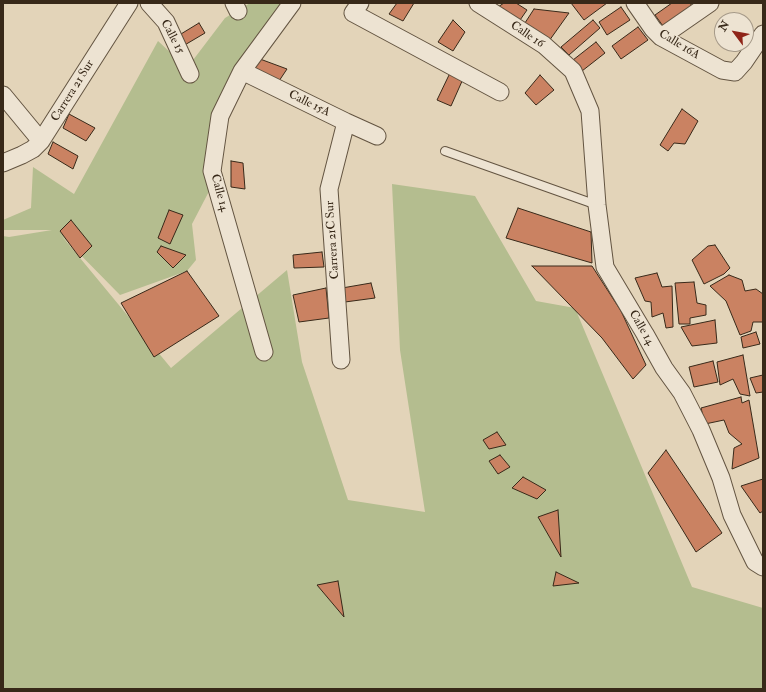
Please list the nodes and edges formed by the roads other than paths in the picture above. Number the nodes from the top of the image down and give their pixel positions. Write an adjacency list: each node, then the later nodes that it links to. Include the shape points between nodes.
1 (129, 3): 17 (street, Carrera 21 Sur)
2 (149, 3): 12 (street, Calle 15, via 166,22)
3 (292, 3): 10 (street, Calle 14)
4 (478, 3): 11 (street, Calle 16, via 544,45)
5 (635, 3): 9 (street, Calle 16A)
6 (710, 3): 9 (street)
7 (356, 8): 13 (street)
8 (763, 34): 9 (street, Calle 16A, via 735,72 722,70)
9 (661, 37)
10 (242, 70): 15 (street, Calle 15A); 21 (street, Calle 14, via 220,116 212,171)
11 (573, 71): 20 (street, Calle 14, via 590,111)
12 (190, 74)
13 (500, 92)
14 (3, 95): 17 (street)
15 (346, 122): 16 (street, Calle 15A); 22 (street, Carrera 21C Sur, via 330,189)
16 (377, 136)
17 (41, 142): 19 (street, Carrera 21 Sur, via 34,149)
18 (445, 151): 20 (lane)
19 (3, 163)
20 (597, 205): 23 (street, Calle 14, via 605,267 664,368 682,393 721,478 732,515 755,562)
21 (264, 352)
22 (341, 360)
23 (763, 567)

